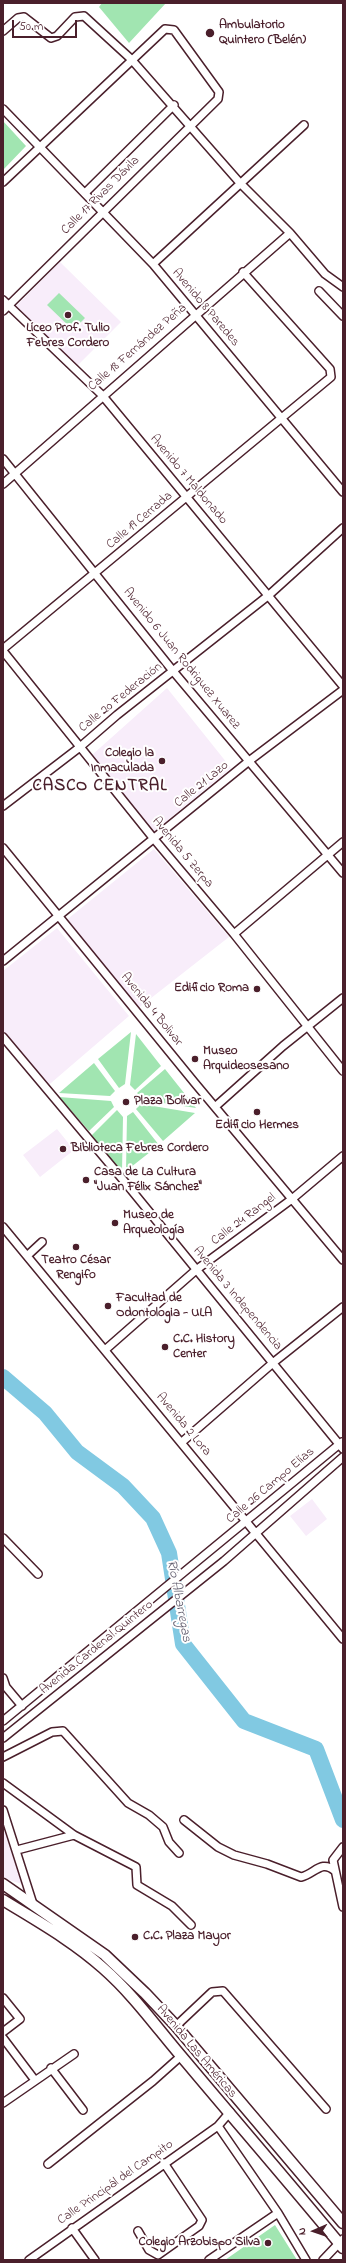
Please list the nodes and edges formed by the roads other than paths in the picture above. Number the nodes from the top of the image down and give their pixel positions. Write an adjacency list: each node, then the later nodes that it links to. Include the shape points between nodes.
1 (3, 31): 2 (street, via 18,18 24,17 51,38 57,36 75,17 81,15)
2 (132, 59): 3 (street); 5 (street, Calle 17 Rivas Dávila, via 166,29 171,29 219,92 218,99); 7 (street)
3 (174, 105): 5 (street); 10 (street)
4 (3, 109): 7 (street, Avenido 8 Paredes)
5 (190, 125): 9 (street); 11 (street, Calle 17 Rivas Dávila)
6 (304, 125): 9 (street)
7 (40, 146): 8 (street); 10 (street, Avenido 8 Paredes)
8 (3, 182)
9 (240, 183): 12 (street); 13 (street)
10 (85, 193): 11 (street, Avenido 8 Paredes)
11 (103, 211): 13 (street, Avenido 8 Paredes); 18 (street, Calle 17 Rivas Dávila)
12 (290, 233): 14 (street, Calle 18 Fernández Peña); 15 (street, via 320,269)
13 (152, 264): 20 (street, Avenido 8 Paredes)
14 (243, 272): 20 (street, Calle 18 Fernández Peña); 23 (street, Calle 19 Cerrada, via 332,373 329,380)
15 (343, 287)
16 (319, 290): 21 (street)
17 (3, 300): 18 (street, Avenido 7 Maldonado)
18 (9, 306): 19 (street, Calle 17 Rivas Dávila); 22 (street, Avenido 7 Maldonado)
19 (3, 311)
20 (194, 314): 22 (street, Calle 18 Fernández Peña); 23 (street, Avenido 8 Paredes)
21 (343, 316)
22 (102, 395): 25 (street, Calle 18 Fernández Peña); 28 (street, Avenido 7 Maldonado)
23 (281, 419): 27 (street, Avenido 8 Paredes); 28 (street, Calle 19 Cerrada)
24 (3, 459): 25 (street, Avenido 6 Juan Rodriguez Xuarez)
25 (15, 474): 26 (street, Calle 18 Fernández Peña); 30 (street, Avenido 6 Juan Rodriguez Xuarez)
26 (3, 484)
27 (343, 492)
28 (187, 498): 30 (street, Calle 19 Cerrada); 31 (street, Avenido 7 Maldonado)
29 (343, 528): 31 (street, Calle 20 Federación)
30 (96, 573): 32 (street, Calle 19 Cerrada); 33 (street, Avenido 6 Juan Rodriguez Xuarez)
31 (269, 595): 33 (street, Calle 20 Federación); 34 (street, Avenido 7 Maldonado)
32 (3, 650): 36 (street, Avenida 5 Zerpa)
33 (173, 671): 36 (street, Calle 20 Federación); 37 (street, Avenido 6 Juan Rodriguez Xuarez)
34 (343, 686)
35 (343, 690): 37 (street, Calle 21 Lazo)
36 (80, 747): 38 (street, Calle 20 Federación); 39 (street, Avenida 5 Zerpa)
37 (249, 761): 39 (street, Calle 21 Lazo); 42 (street, Avenido 6 Juan Rodriguez Xuarez)
38 (3, 806)
39 (154, 839): 44 (street, Calle 21 Lazo); 45 (street, Avenida 5 Zerpa)
40 (343, 842): 42 (street)
41 (3, 848): 44 (street, Avenida 4 Bolivar)
42 (328, 854): 43 (street, Avenido 6 Juan Rodriguez Xuarez); 45 (street)
43 (343, 873)
44 (59, 917): 46 (street, Calle 21 Lazo); 51 (street, Avenida 4 Bolivar)
45 (234, 934): 48 (street, Avenida 5 Zerpa)
46 (3, 961)
47 (343, 998): 48 (street)
48 (308, 1028): 50 (street, Avenida 5 Zerpa); 51 (street, via 283,1046)
49 (3, 1037): 58 (street, Avenida 3 Independencia)
50 (343, 1071)
51 (216, 1106): 53 (street, Avenida 4 Bolivar)
52 (343, 1156): 53 (street, Calle 24 Rangel)
53 (292, 1199): 57 (street, Avenida 4 Bolivar); 58 (street, Calle 24 Rangel)
54 (3, 1227): 56 (street, Avenida 2 Lora)
55 (42, 1242): 56 (street)
56 (28, 1255): 60 (street, Avenida 2 Lora)
57 (343, 1260)
58 (196, 1270): 60 (street, Calle 24 Rangel); 61 (street, Avenida 3 Independencia)
59 (343, 1307): 61 (street)
60 (105, 1350): 62 (street, Avenida 2 Lora)
61 (274, 1362): 62 (street); 63 (street, Avenida 3 Independencia)
62 (182, 1442): 65 (street, Avenida 2 Lora)
63 (342, 1445): 65 (street, Calle 26 Campo Elías)
64 (343, 1457): 66 (street, Calle 26 Campo Elías)
65 (247, 1522): 66 (street, Avenida 2 Lora); 68 (street, Calle 26 Campo Elías)
66 (255, 1534): 69 (street, Calle 26 Campo Elías); 71 (street, Avenida 2 Lora)
67 (3, 1538): 70 (street)
68 (214, 1548): 73 (street, Avenida Cardenal Quintero)
69 (224, 1561): 75 (street, Avenida Cardenal Quintero)
70 (38, 1574)
71 (341, 1634)
72 (3, 1678): 73 (street, via 6,1687)
73 (22, 1706): 74 (street, Avenida Cardenal Quintero)
74 (3, 1721)
75 (3, 1738)
76 (3, 1757): 83 (street, via 52,1732 63,1731 128,1803 163,1827 169,1842)
77 (3, 1783): 80 (street)
78 (3, 1812): 82 (street)
79 (184, 1820): 84 (street, via 218,1847 234,1855 301,1877 323,1866 329,1866)
80 (74, 1835): 82 (street); 89 (street, via 136,1867 137,1885 172,1906)
81 (343, 1846): 84 (street, via 333,1860)
82 (17, 1850): 87 (street)
83 (179, 1853)
84 (335, 1871): 88 (street)
85 (3, 1884): 87 (street, Avenida Las Américas)
86 (5, 1903): 95 (street, Avenida Las Américas, via 57,1932 103,1968 147,2013)
87 (33, 1904): 91 (street, Avenida Las Américas, via 105,1954)
88 (343, 1906)
89 (191, 1925)
90 (3, 1998): 92 (street, via 20,2019)
91 (176, 2026): 99 (street, via 212,1992 223,1991); 106 (street, Avenida Las Américas)
92 (3, 2032)
93 (3, 2038): 97 (street)
94 (74, 2054): 96 (street)
95 (181, 2056): 101 (street, Avenida Las Américas); 104 (street)
96 (51, 2068): 97 (street); 100 (street)
97 (34, 2080): 98 (street)
98 (3, 2103)
99 (326, 2109)
100 (83, 2110)
101 (230, 2112): 102 (street, Calle Principál del Campito); 109 (street, Avenida Las Américas)
102 (218, 2126): 103 (street, Calle Principál del Campito); 105 (street)
103 (164, 2163): 107 (street, Calle Principál del Campito); 108 (street, via 202,2220 199,2226 158,2255 149,2250)
104 (48, 2164)
105 (278, 2213): 112 (street); 113 (street)
106 (343, 2223)
107 (72, 2228): 110 (street, Calle Principál del Campito); 111 (street)
108 (138, 2230)
109 (342, 2244): 114 (street)
110 (29, 2260)
111 (95, 2260)
112 (209, 2260)
113 (306, 2260)
114 (323, 2260)

